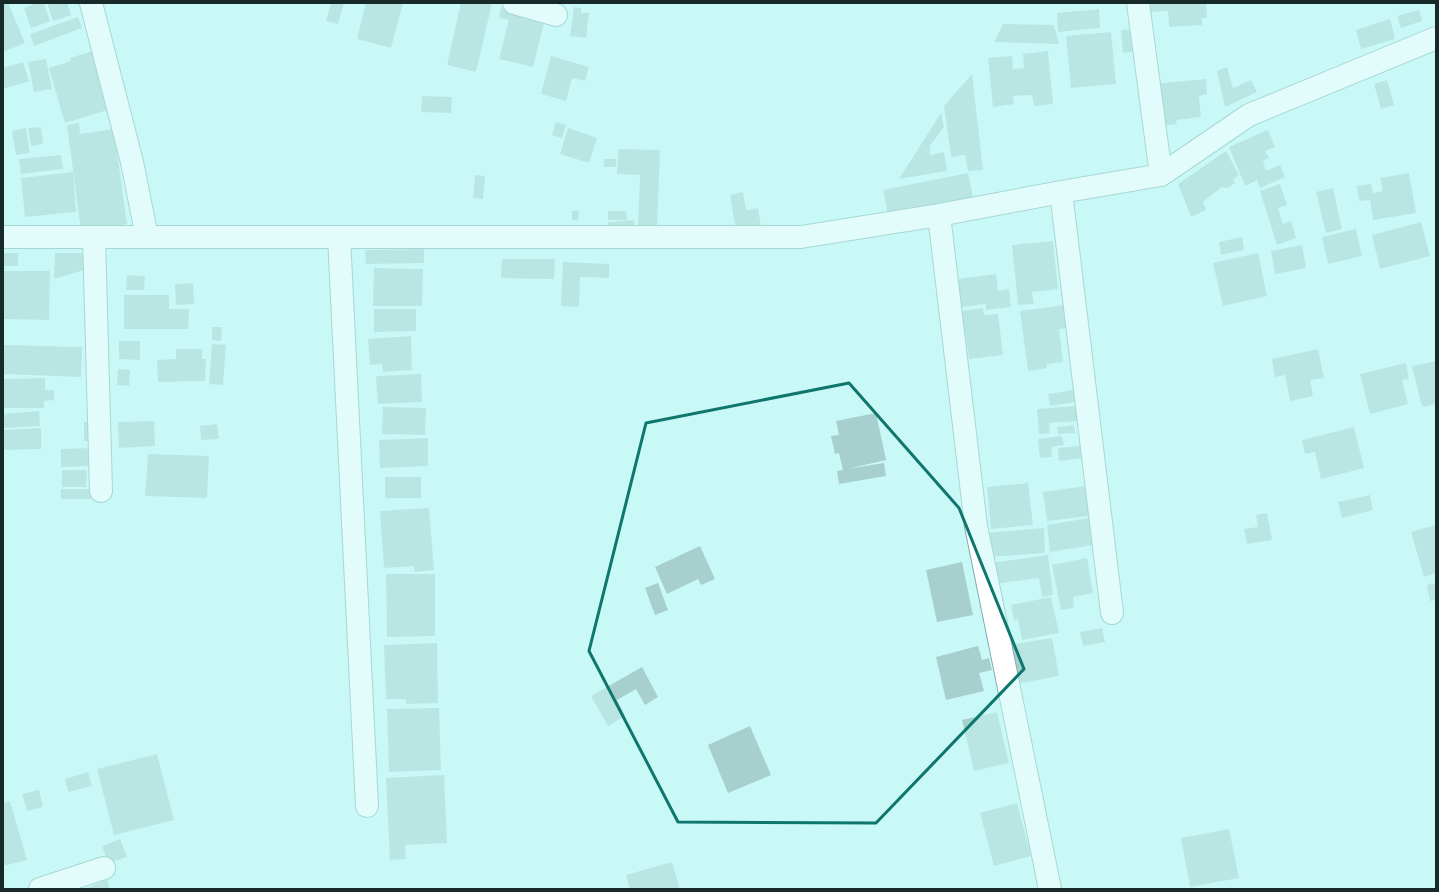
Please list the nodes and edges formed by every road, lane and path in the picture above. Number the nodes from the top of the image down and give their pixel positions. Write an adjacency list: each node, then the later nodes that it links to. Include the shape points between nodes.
1 (92, 3): 11 (street, via 132,162)
2 (514, 3): 4 (street)
3 (1138, 3): 6 (street)
4 (556, 15)
5 (1436, 38): 6 (street, via 1249,115)
6 (1161, 176): 7 (street)
7 (1061, 192): 8 (street); 14 (street)
8 (939, 215): 12 (street, via 801,237); 18 (street, via 976,526)
9 (3, 237): 10 (street)
10 (94, 237): 11 (street); 13 (street)
11 (147, 237): 12 (street)
12 (339, 237): 15 (street)
13 (101, 491)
14 (1112, 613)
15 (367, 806)
16 (104, 868): 17 (street)
17 (40, 889)
18 (1050, 889)

